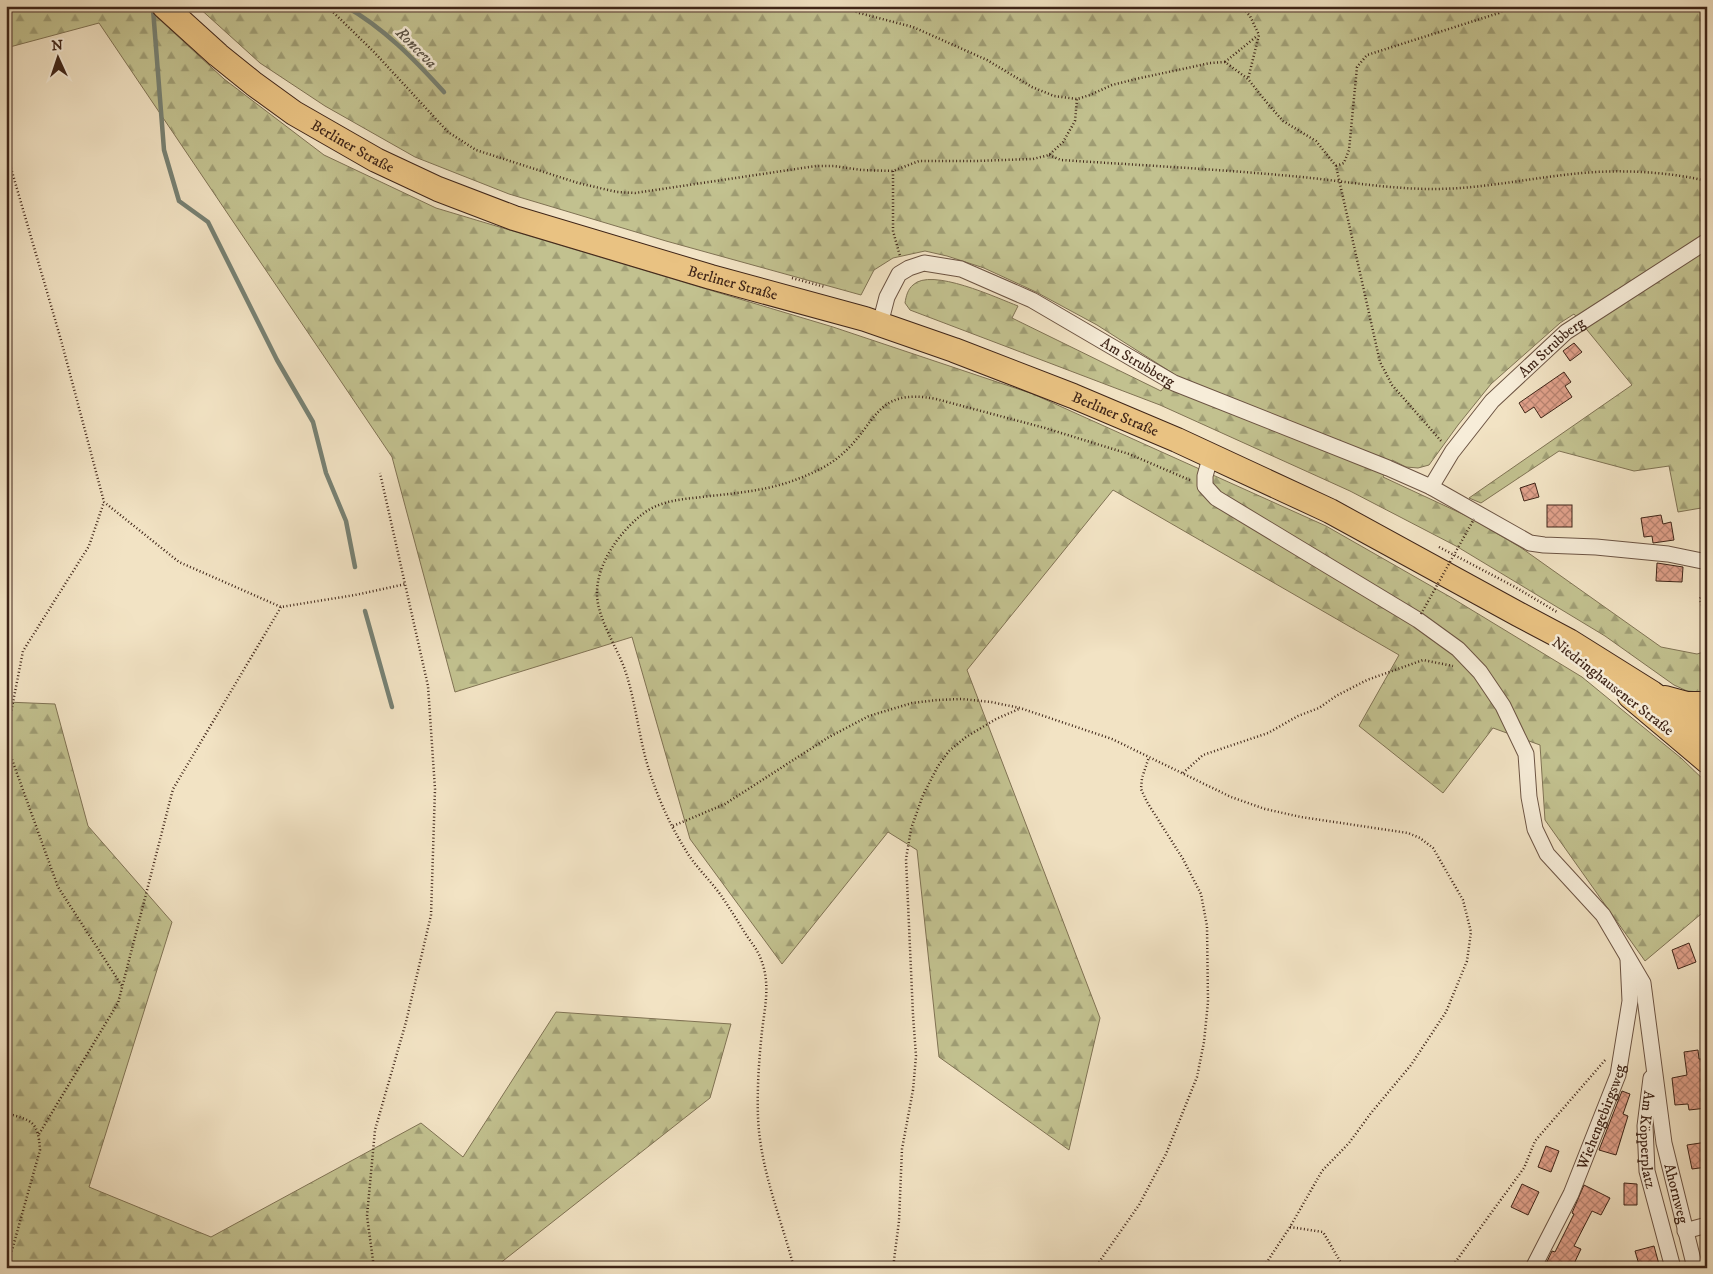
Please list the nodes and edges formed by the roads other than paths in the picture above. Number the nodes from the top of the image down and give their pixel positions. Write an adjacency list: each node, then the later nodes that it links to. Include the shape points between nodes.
1 (164, 6): 3 (main road, Berliner Straße, via 218,55 294,113 376,160 438,190 514,218)
2 (1707, 241): 5 (street, Am Strubberg, via 1566,332 1492,401 1452,452)
3 (880, 324): 4 (main road, Berliner Straße, via 1073,396); 5 (street, Am Strubberg, via 887,297 899,274 924,263 961,269 1032,300 1174,383)
4 (1211, 455): 6 (main road, Berliner Straße); 13 (street, Am Köpperplatz, via 1205,476 1206,486 1216,498 1418,620 1458,649 1480,672 1503,706 1526,754 1531,815 1547,854 1604,915)
5 (1431, 488): 7 (street, Am Strubberg, via 1530,543 1596,546)
6 (1330, 511): 8 (main road, Niedringhausener Straße)
7 (1703, 561)
8 (1518, 614): 9 (main road, Niedringhausener Straße, via 1570,641); 12 (main road, Niedringhausener Straße, via 1625,691)
9 (1652, 693): 10 (main road, via 1674,701); 11 (main road, Niedringhausener Straße)
10 (1707, 704)
11 (1707, 734)
12 (1707, 761)
13 (1628, 955): 14 (street, Am Köpperplatz, via 1643,983); 17 (street, Wiehengebirgsweg, via 1630,1001 1618,1075 1571,1194)
14 (1654, 1066): 16 (street, Ahornweg, via 1664,1143); 18 (street, Am Köpperplatz, via 1645,1126 1647,1171)
15 (1707, 1225): 16 (street, Ahornweg)
16 (1685, 1231): 19 (street, Ahornweg)
17 (1532, 1268)
18 (1673, 1268)
19 (1695, 1268)

